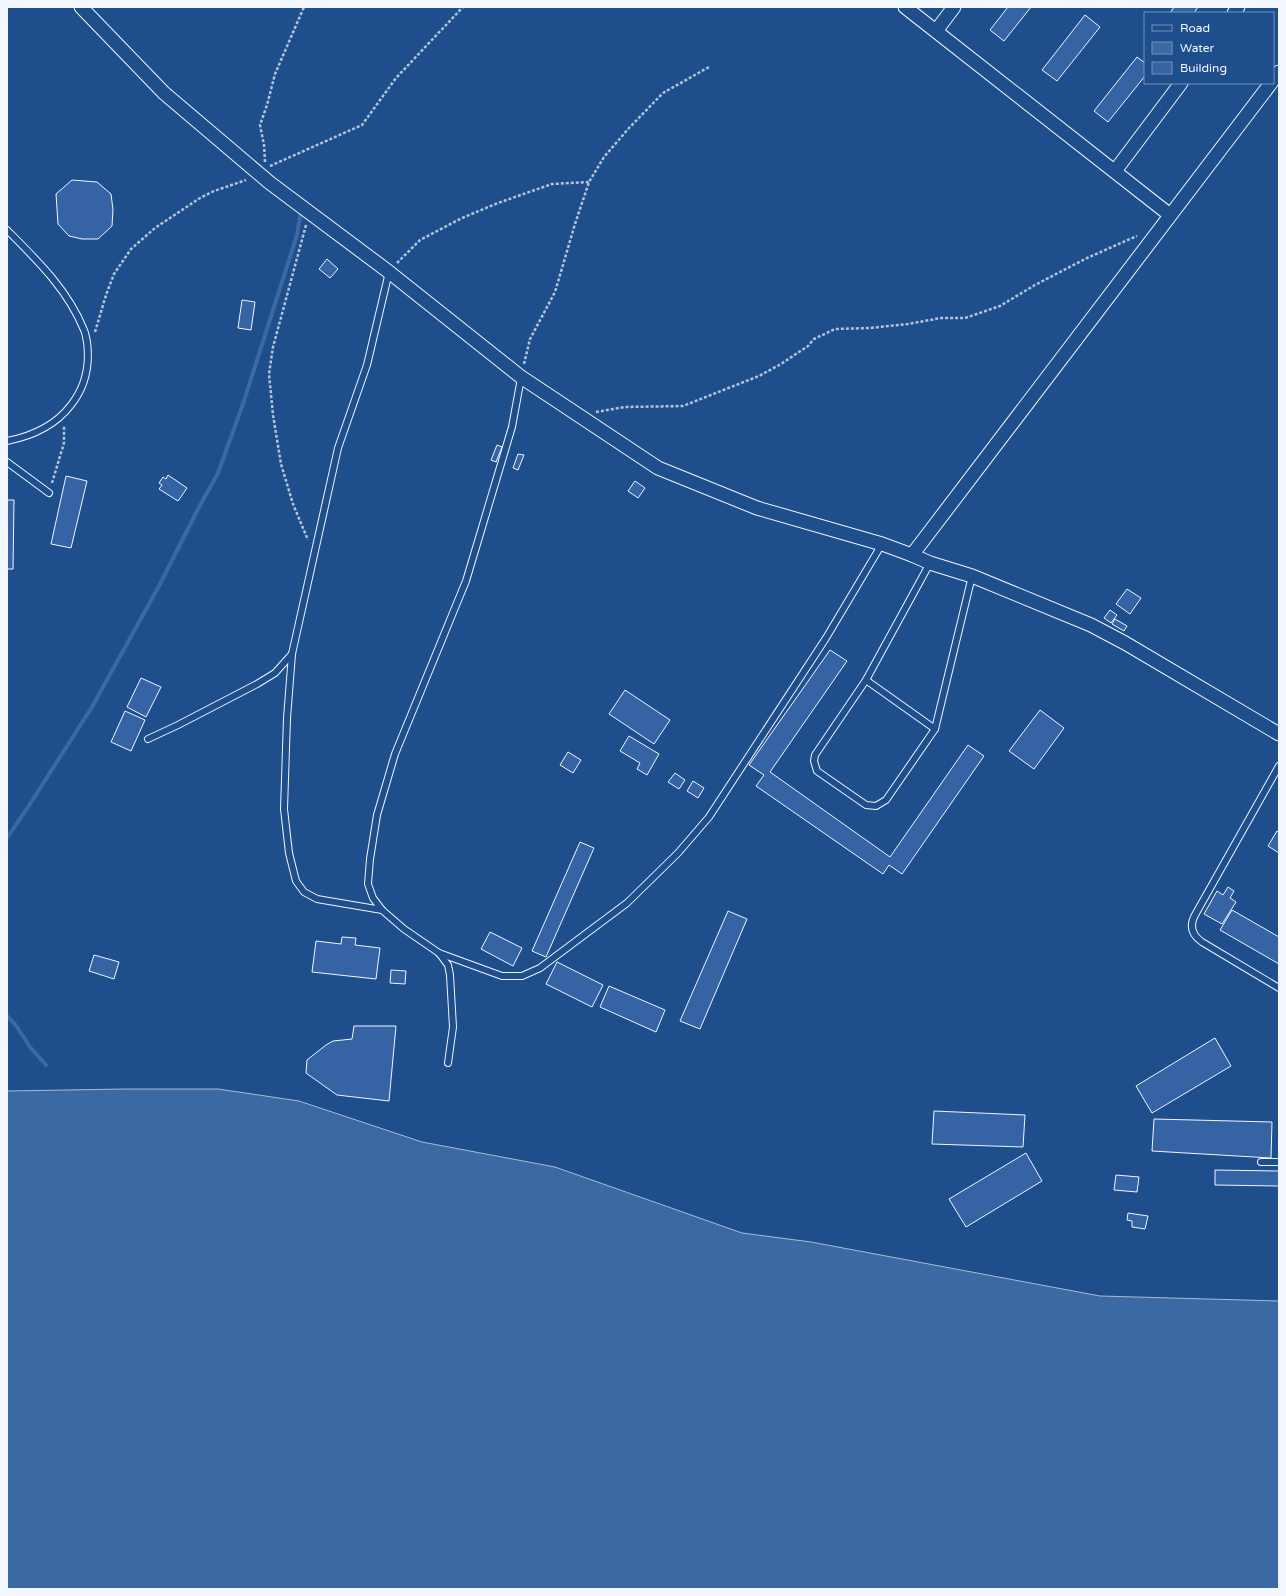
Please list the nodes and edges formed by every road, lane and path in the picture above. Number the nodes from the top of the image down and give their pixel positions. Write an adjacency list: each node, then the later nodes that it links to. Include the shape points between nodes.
1 (81, 7): 11 (street, via 164,93)
2 (304, 7): 3 (path, via 275,74 260,125 266,168 362,125 396,78)
3 (463, 7)
4 (905, 7): 6 (street)
5 (954, 7): 6 (street)
6 (936, 32): 10 (street)
7 (709, 67): 12 (path, via 663,93 604,157)
8 (1180, 84): 10 (street)
9 (1270, 84): 14 (street)
10 (1114, 171): 14 (street)
11 (259, 174): 13 (street); 18 (path, via 200,198 155,228 131,250 114,274)
12 (589, 182): 17 (path, via 552,184 462,218 420,240); 19 (path, via 555,292 530,340)
13 (309, 213): 17 (street); 26 (path, via 273,347 269,374 281,464 293,504)
14 (1170, 215): 27 (street)
15 (7, 230): 18 (lane, via 48,272 72,306 85,332)
16 (1142, 234): 21 (path, via 1087,258 1000,306 965,318 941,318 870,328 835,329 814,339 782,364 759,376 683,406 625,406)
17 (389, 272): 19 (street); 26 (lane, via 367,365 338,448)
18 (88, 350): 20 (lane, via 83,384 77,398)
19 (521, 377): 21 (street); 36 (lane, via 512,427 466,581 395,754 377,815 368,884 373,898)
20 (64, 413): 22 (lane, via 50,426); 24 (path, via 64,443)
21 (577, 414): 25 (street, via 658,468 757,508)
22 (7, 441)
23 (7, 462): 24 (lane)
24 (49, 493)
25 (882, 544): 27 (street); 37 (lane, via 826,638 709,817 678,853 627,903 540,968 522,976 502,976)
26 (313, 554): 30 (lane)
27 (912, 555): 28 (street)
28 (930, 564): 29 (street); 31 (lane)
29 (972, 576): 32 (lane); 33 (street, via 1110,634)
30 (292, 654): 34 (lane, via 275,673 257,684); 36 (lane, via 284,809 289,853 296,881 304,892 317,899)
31 (866, 680): 32 (lane); 32 (lane, via 817,750 814,761 817,771 866,805 876,806 886,800)
32 (935, 729)
33 (1279, 734)
34 (148, 739)
35 (1279, 766): 38 (lane, via 1193,919 1192,925 1194,935 1202,942)
36 (382, 910): 37 (lane)
37 (439, 953): 39 (lane, via 448,965 450,975 453,1027)
38 (1279, 988)
39 (448, 1063)
40 (1261, 1162): 41 (lane)
41 (1279, 1162)

